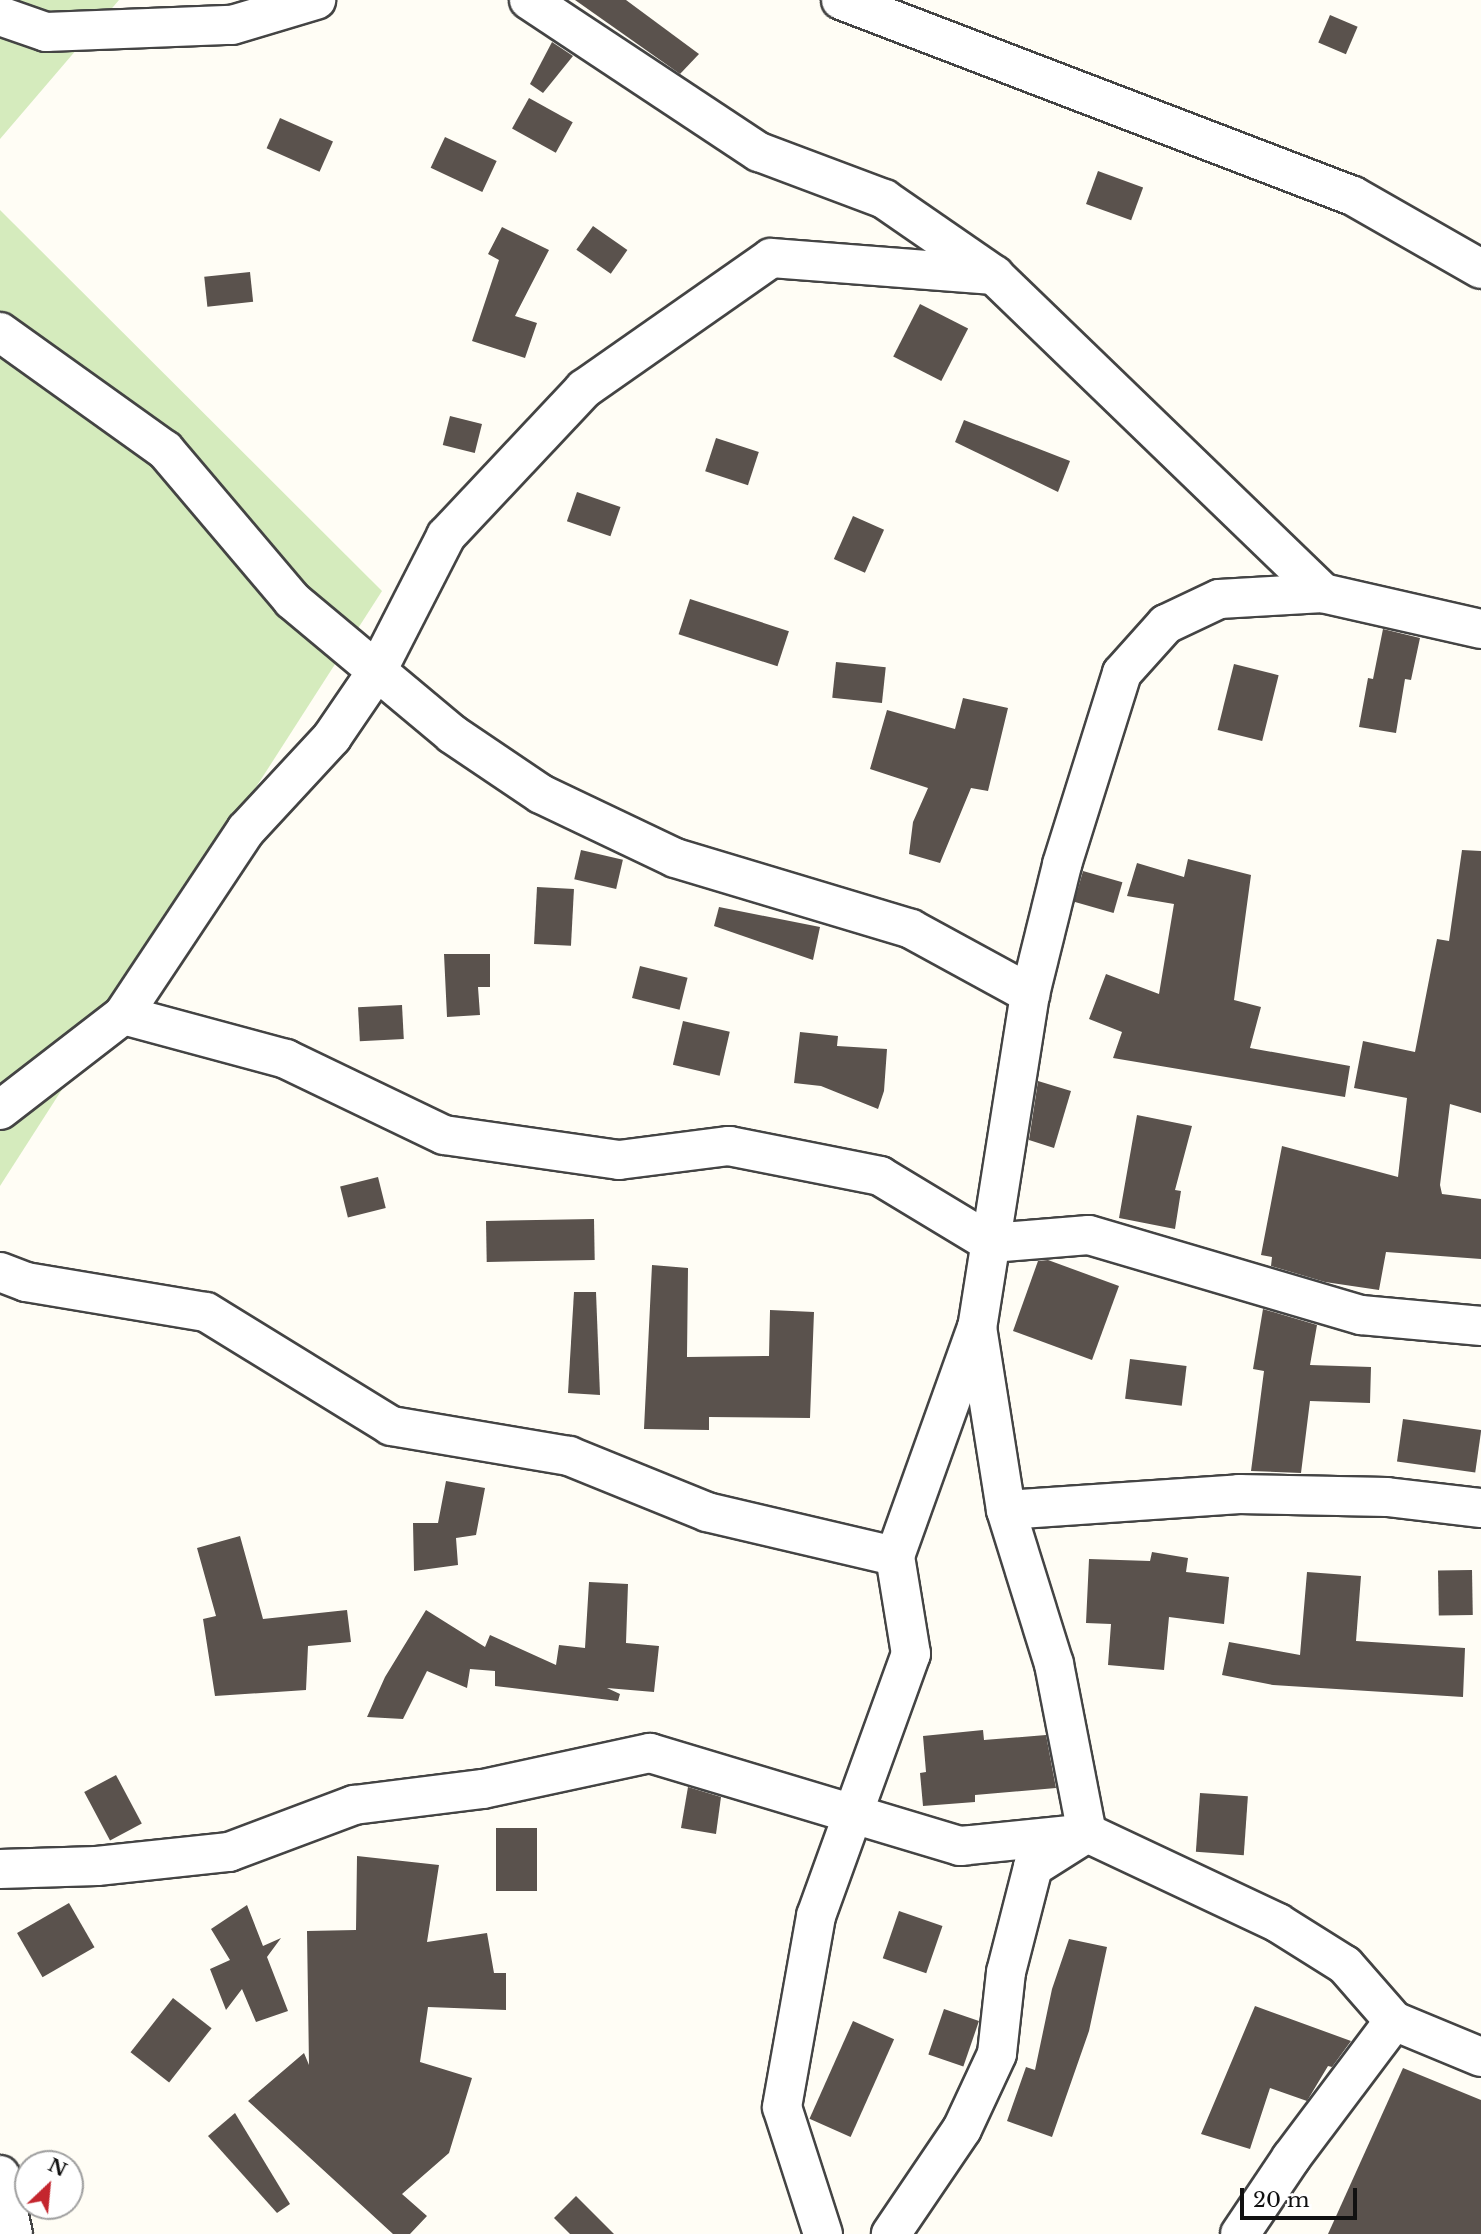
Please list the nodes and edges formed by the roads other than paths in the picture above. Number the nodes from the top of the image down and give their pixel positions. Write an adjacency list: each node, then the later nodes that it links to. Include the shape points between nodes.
1 (316, 0): 4 (street, via 232,25 46,32)
2 (528, 0): 6 (street, via 759,152 884,199)
3 (841, 0): 5 (street, via 1353,196)
4 (0, 16)
5 (1481, 270)
6 (994, 275): 8 (street); 10 (street, via 771,258 584,388 446,536)
7 (0, 332): 10 (street, via 165,450 292,600)
8 (1323, 593): 9 (street); 11 (street, via 1219,599 1166,624 1122,673 1062,865)
9 (1481, 629)
10 (377, 671): 11 (street, via 452,734 541,794 674,858 911,929); 12 (street, via 332,737 246,830)
11 (1030, 993): 14 (street)
12 (123, 1015): 13 (street); 14 (street, via 286,1059 443,1135 619,1160 729,1146 880,1176)
13 (0, 1110)
14 (991, 1243): 16 (street, via 1089,1235 1361,1315); 17 (street)
15 (0, 1272): 20 (street, via 26,1282 206,1312 391,1426 569,1456 707,1512)
16 (1481, 1326)
17 (977, 1327): 19 (street); 20 (street)
18 (1481, 1508): 19 (street, via 1387,1497 1239,1494)
19 (1006, 1510): 22 (street, via 1054,1664)
20 (895, 1556): 21 (street, via 911,1654)
21 (855, 1816): 22 (street, via 960,1846); 23 (street, via 650,1753 483,1789 354,1805 229,1852 97,1867); 28 (street, via 816,1916 782,2107)
22 (1087, 1833): 24 (street, via 1300,1937 1345,1965); 29 (street, via 1032,1867 1006,1972 997,2054 962,2129)
23 (0, 1869)
24 (1394, 2021): 25 (street); 30 (street)
25 (1481, 2057)
26 (0, 2175): 27 (street)
27 (13, 2234)
28 (823, 2234)
29 (891, 2234)
30 (1240, 2234)

